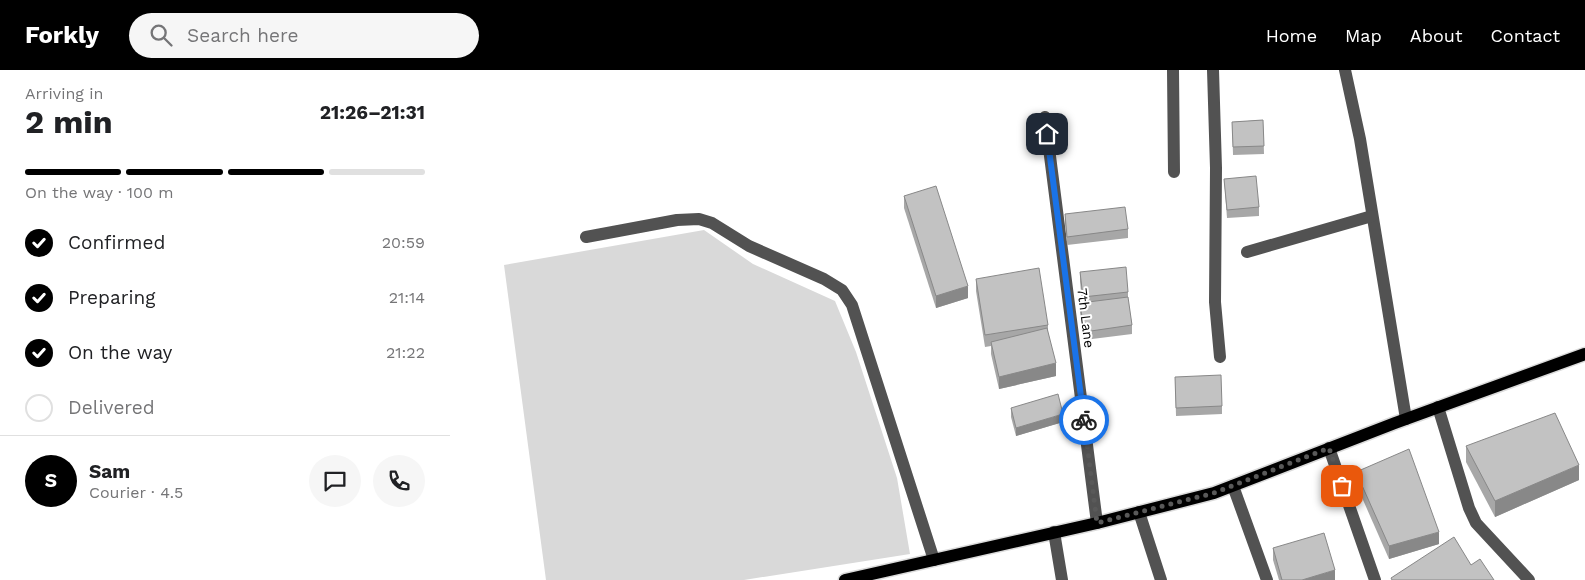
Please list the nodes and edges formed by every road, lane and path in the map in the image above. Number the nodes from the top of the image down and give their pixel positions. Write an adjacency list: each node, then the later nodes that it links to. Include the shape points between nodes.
1 (1173, 70): 5 (street)
2 (1212, 70): 10 (street, via 1216,168 1215,302)
3 (1345, 70): 6 (street)
4 (1045, 116): 16 (street, 7th Lane)
5 (1174, 172)
6 (1372, 216): 8 (street); 12 (street)
7 (586, 236): 18 (street, via 699,219 842,290 852,305)
8 (1247, 252)
9 (1585, 354): 11 (main road)
10 (1220, 357)
11 (1438, 407): 12 (main road); 24 (street, via 1476,523)
12 (1406, 419): 13 (main road)
13 (1329, 448): 14 (main road); 23 (street)
14 (1233, 486): 15 (main road); 22 (street)
15 (1139, 512): 16 (main road); 21 (street)
16 (1097, 523): 17 (main road)
17 (1054, 532): 18 (main road); 20 (street)
18 (934, 560): 19 (main road)
19 (845, 580)
20 (1062, 580)
21 (1161, 580)
22 (1267, 580)
23 (1375, 580)
24 (1529, 580)

